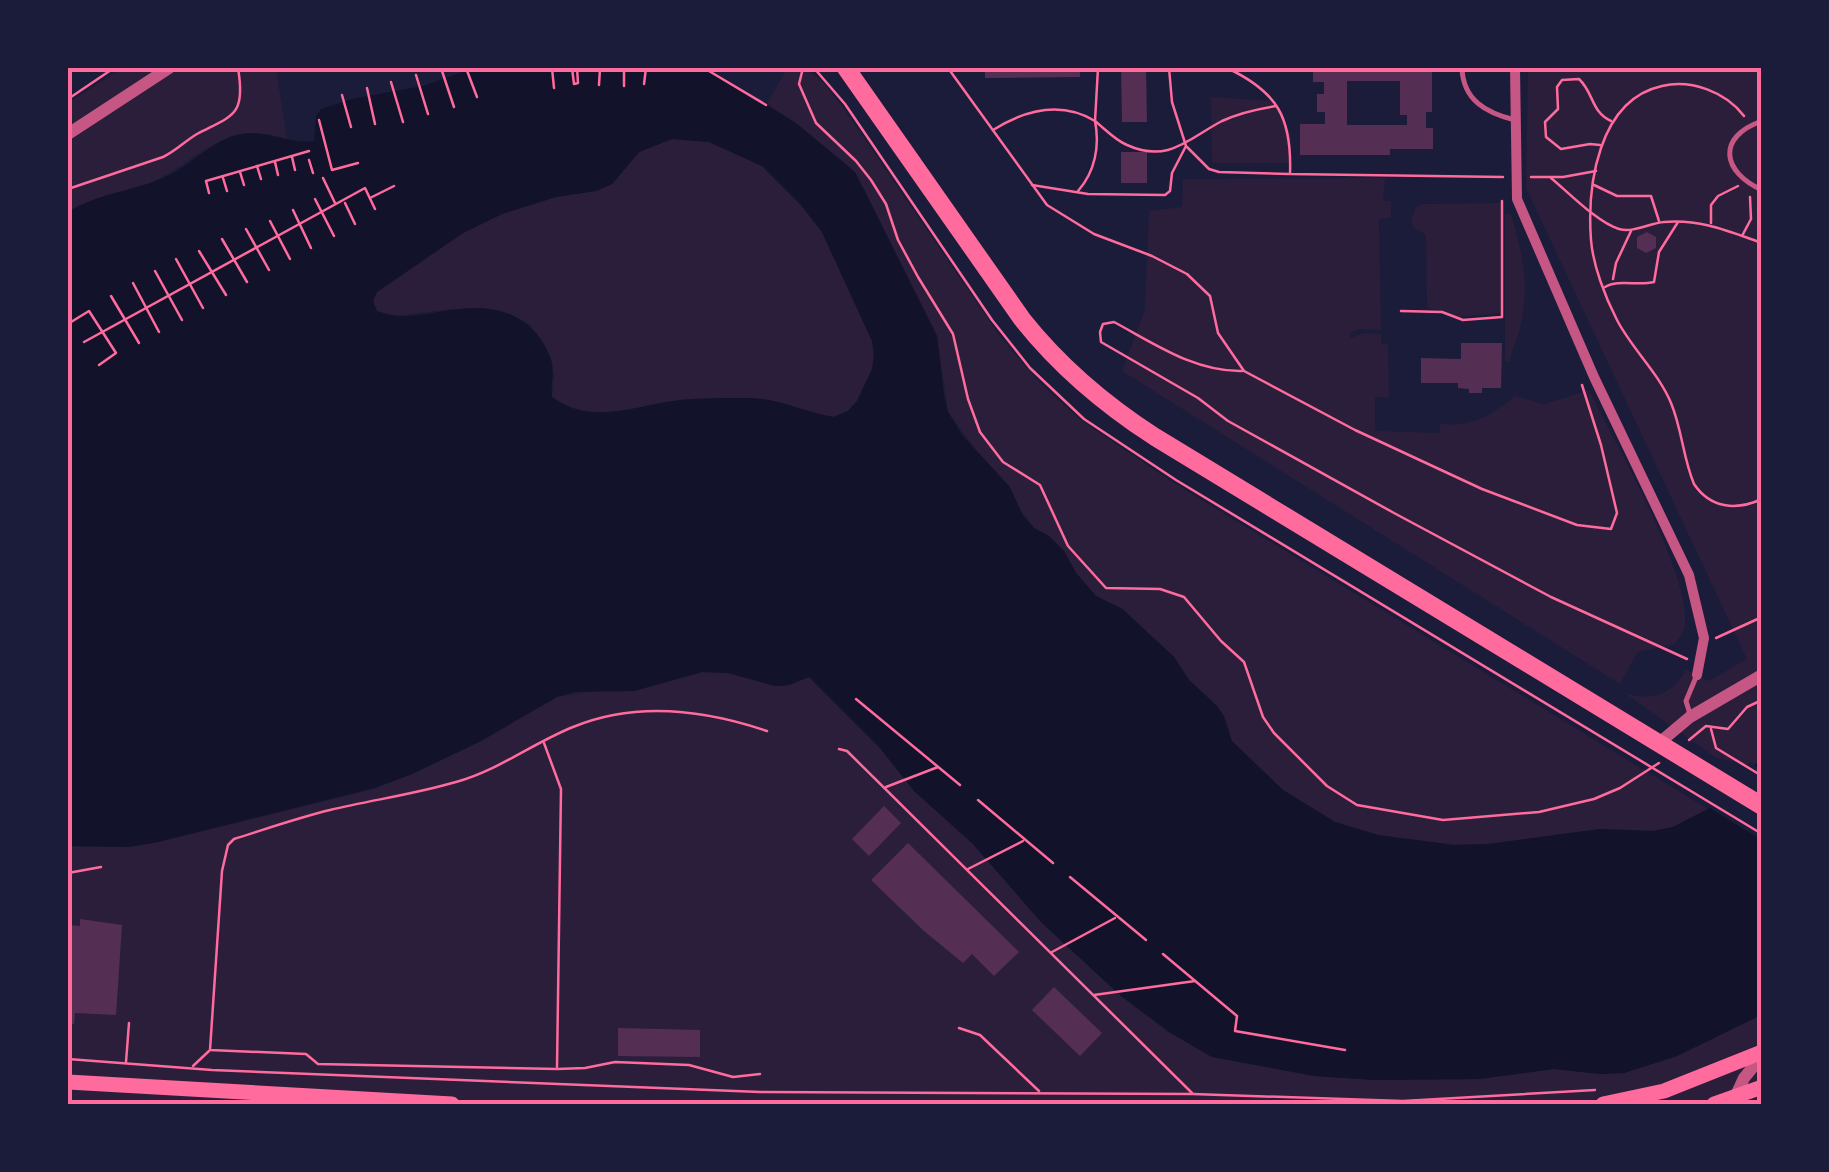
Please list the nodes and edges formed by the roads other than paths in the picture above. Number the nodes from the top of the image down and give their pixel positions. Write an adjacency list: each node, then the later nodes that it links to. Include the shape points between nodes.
1 (169, 68): 5 (street)
2 (846, 68): 13 (main road, via 1013,307 1092,392 1155,437)
3 (1462, 68): 6 (lane, via 1474,101)
4 (1515, 68): 6 (street)
5 (151, 73): 8 (street)
6 (1515, 120): 10 (street, via 1517,199 1689,575 1704,638)
7 (1762, 121): 9 (lane, via 1736,136 1730,148 1734,172)
8 (68, 134)
9 (1762, 190)
10 (1699, 670): 12 (lane, via 1686,701)
11 (1762, 674): 12 (street)
12 (1692, 716): 13 (street)
13 (1659, 743): 14 (main road)
14 (1762, 806)
15 (1762, 1054): 18 (main road, via 1664,1091); 19 (street)
16 (68, 1082): 20 (main road)
17 (1762, 1087): 19 (main road)
18 (1604, 1097)
19 (1733, 1102): 21 (main road)
20 (452, 1104)
21 (1714, 1104)

